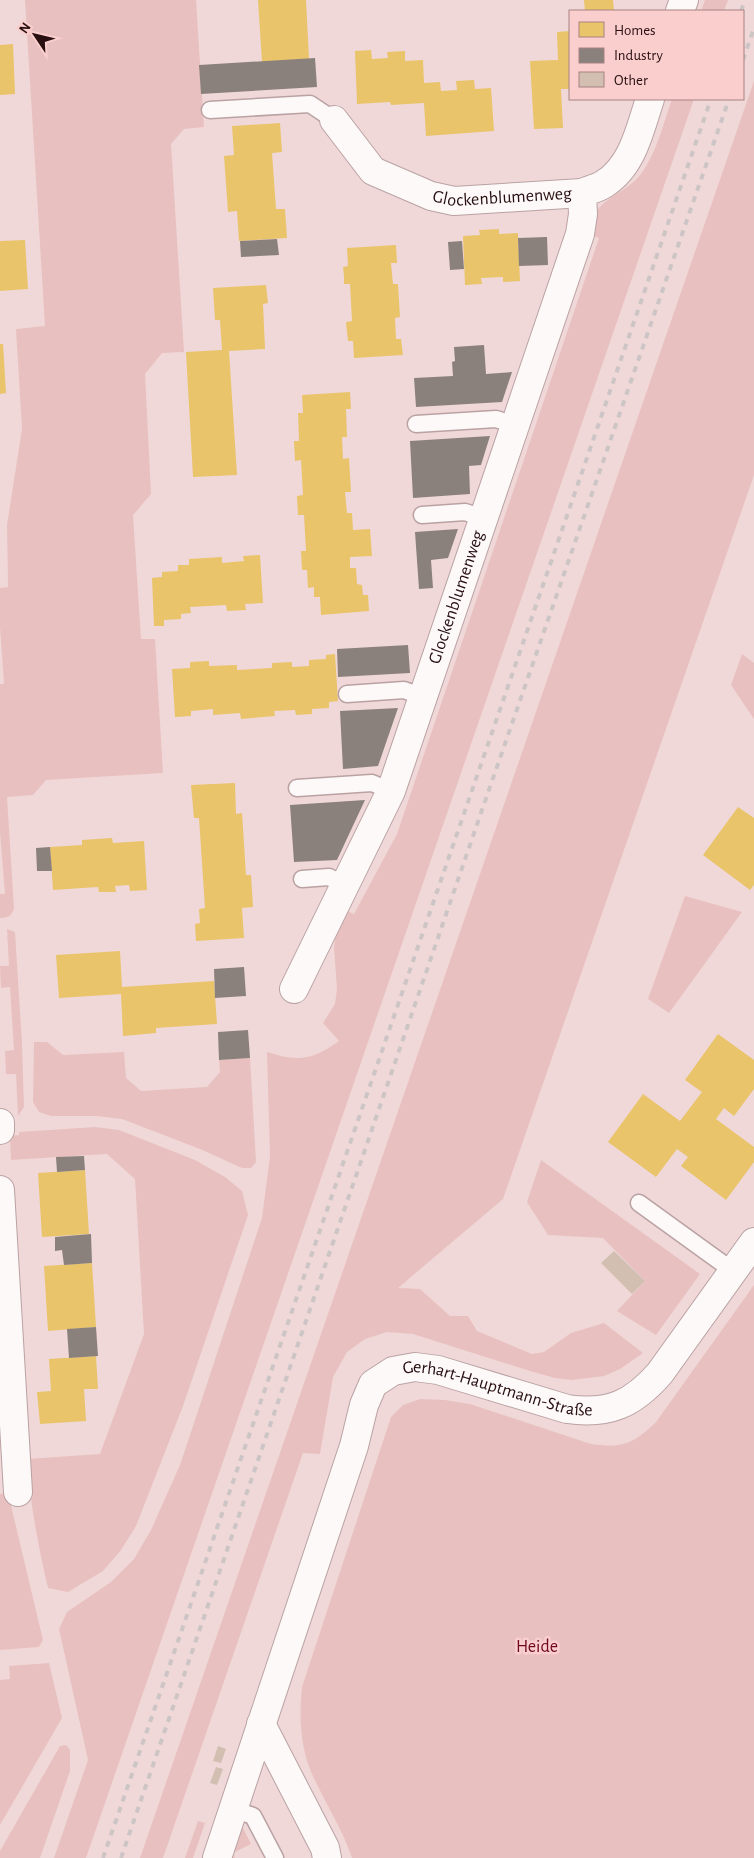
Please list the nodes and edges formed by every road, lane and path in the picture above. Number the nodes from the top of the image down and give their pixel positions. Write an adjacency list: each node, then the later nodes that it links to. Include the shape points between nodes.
1 (650, 100): 4 (street, Glockenblumenweg, via 632,152 621,171 603,185)
2 (210, 110): 3 (lane, via 310,104)
3 (334, 120): 4 (street, Glockenblumenweg, via 373,171 431,196 454,201)
4 (582, 193): 6 (street, Glockenblumenweg, via 580,234)
5 (416, 424): 6 (lane, via 496,419)
6 (515, 425): 8 (street, Glockenblumenweg)
7 (422, 515): 8 (lane, via 465,512)
8 (484, 518): 10 (street, Glockenblumenweg)
9 (347, 694): 10 (lane, via 404,690)
10 (423, 696): 12 (street, Glockenblumenweg)
11 (296, 788): 12 (lane, via 372,784)
12 (391, 791): 14 (street, Glockenblumenweg)
13 (302, 879): 14 (lane, via 329,877)
14 (345, 885): 15 (street, Glockenblumenweg)
15 (294, 989)
16 (0, 1123): 17 (street)
17 (0, 1130)
18 (0, 1190): 21 (street)
19 (639, 1203): 22 (lane)
20 (754, 1242): 22 (street, Gerhart-Hauptmann-Straße)
21 (2, 1259): 23 (street)
22 (733, 1271): 25 (street, Gerhart-Hauptmann-Straße, via 660,1373 646,1388 617,1407 584,1412 567,1409 438,1370 415,1367 393,1371 373,1384)
23 (4, 1315): 24 (street)
24 (18, 1492)
25 (262, 1724): 26 (street, Gerhart-Hauptmann-Straße); 29 (street, via 325,1848)
26 (233, 1809): 27 (street, Gerhart-Hauptmann-Straße); 28 (lane, via 254,1816)
27 (217, 1858)
28 (275, 1858)
29 (327, 1858)

